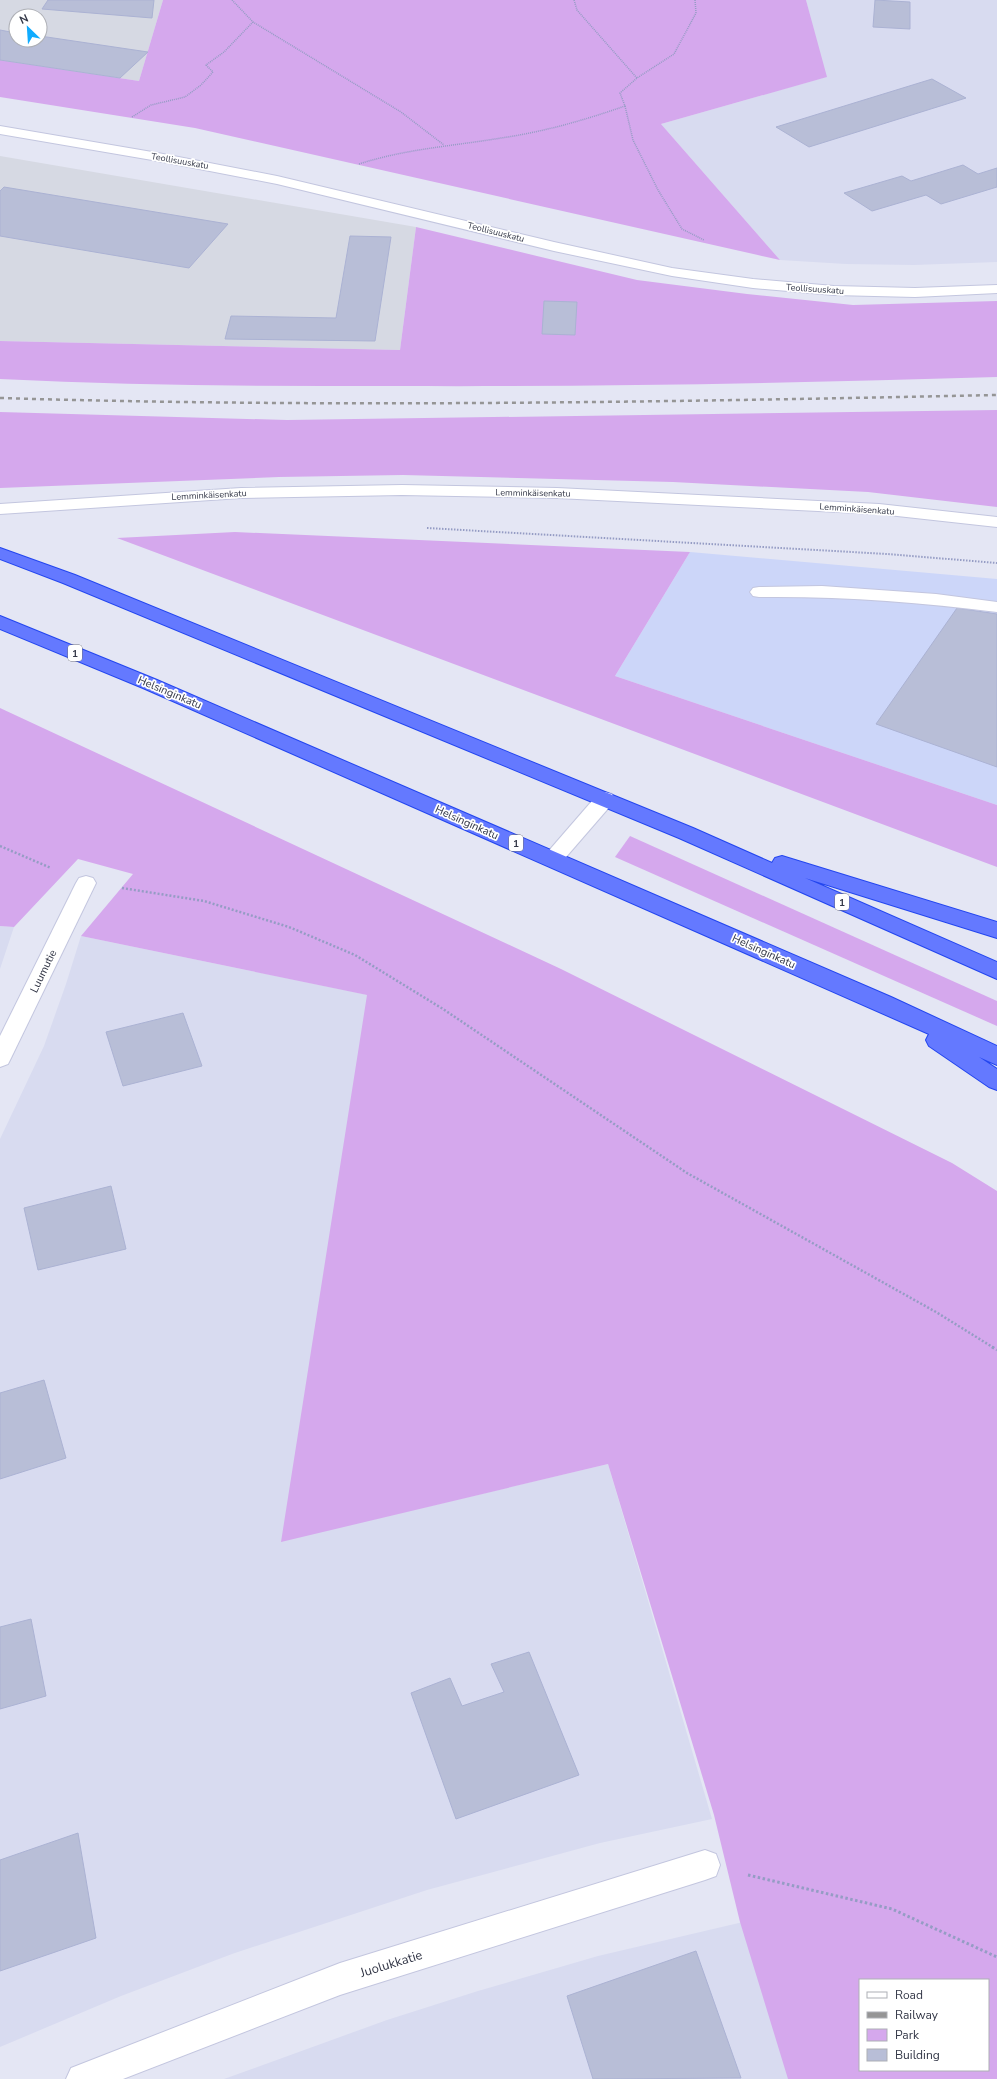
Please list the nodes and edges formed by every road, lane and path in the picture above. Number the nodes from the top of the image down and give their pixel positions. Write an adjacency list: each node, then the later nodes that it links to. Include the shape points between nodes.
1 (232, 0): 4 (path)
2 (574, 0): 5 (path, via 576,10)
3 (695, 0): 5 (path, via 696,14 674,54)
4 (253, 22): 7 (path, via 222,54 211,59 206,65 213,72 201,86 185,97 151,105); 9 (path, via 401,112)
5 (636, 78): 6 (path, via 620,93)
6 (625, 106): 9 (path, via 588,120 502,138); 11 (path, via 633,140 658,190 682,229)
7 (129, 118)
8 (0, 130): 12 (street, Teollisuuskatu, via 236,171 670,272 761,285 820,290 948,293)
9 (444, 145): 10 (path, via 405,150)
10 (352, 166)
11 (710, 243)
12 (997, 289)
13 (0, 509): 14 (street, Lemminkäisenkatu, via 241,492 402,490 557,493 879,509)
14 (997, 522)
15 (423, 528): 17 (path, via 887,554)
16 (0, 553): 21 (highway, 1)
17 (997, 563)
18 (759, 592): 19 (street, via 822,591 936,599)
19 (997, 607)
20 (0, 622): 24 (highway, Helsinginkatu / 1, via 150,684)
21 (606, 799): 22 (highway, 1); 24 (street)
22 (686, 833): 26 (highway); 27 (highway, 1)
23 (0, 846): 25 (path)
24 (553, 859): 28 (highway, Helsinginkatu / 1)
25 (86, 883): 30 (street, Luumutie); 32 (path, via 204,901 289,927 355,955 443,1009 687,1173 936,1312)
26 (997, 930)
27 (997, 972)
28 (883, 1003): 29 (highway, Helsinginkatu / 1); 31 (highway)
29 (997, 1056)
30 (0, 1058)
31 (997, 1081)
32 (997, 1350)
33 (705, 1865): 34 (path, via 892,1909); 35 (street, Juolukkatie, via 340,1979)
34 (997, 1956)
35 (82, 2079)

